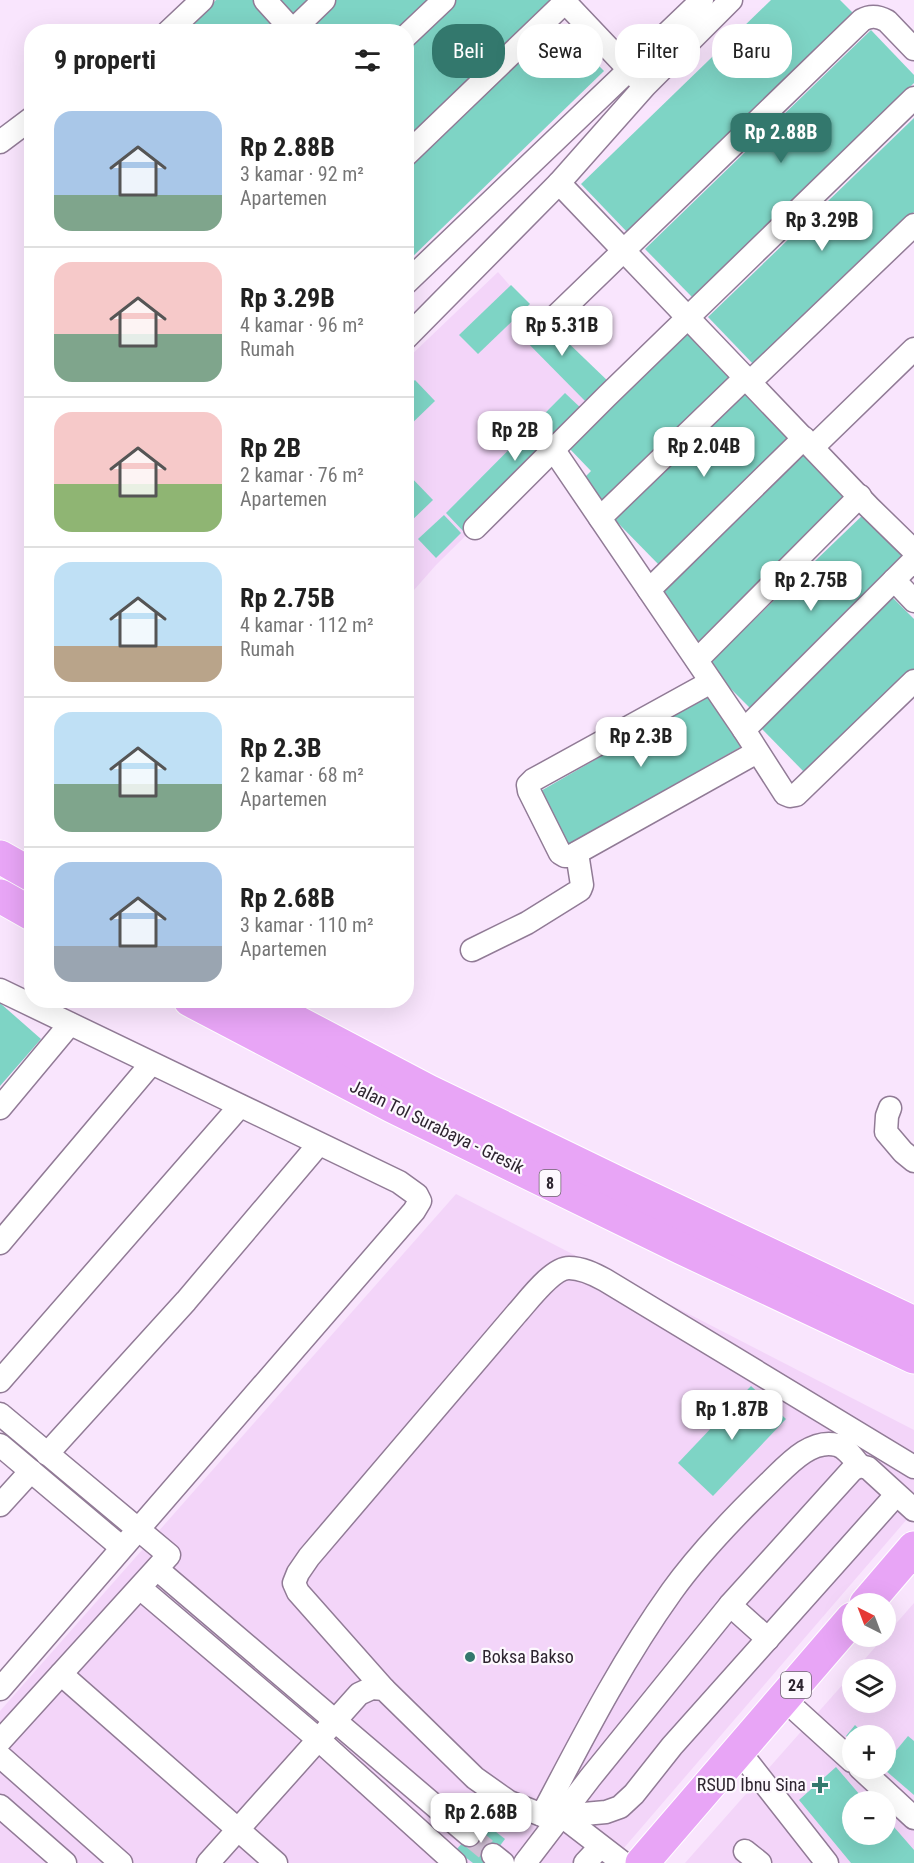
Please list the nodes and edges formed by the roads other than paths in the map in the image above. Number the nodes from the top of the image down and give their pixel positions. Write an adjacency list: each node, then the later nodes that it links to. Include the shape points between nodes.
1 (202, 0): 8 (street)
2 (265, 0): 9 (street)
3 (324, 0): 10 (street)
4 (444, 0): 13 (street)
5 (731, 0): 12 (street)
6 (564, 1): 15 (street); 20 (street)
7 (698, 1): 11 (street)
8 (176, 24)
9 (287, 24)
10 (300, 24)
11 (680, 24)
12 (700, 26)
13 (414, 28)
14 (914, 50): 23 (street, via 887,21 868,16 862,20)
15 (615, 55)
16 (637, 78): 21 (street); 24 (street)
17 (914, 98): 26 (street)
18 (24, 124): 19 (street)
19 (0, 142)
20 (414, 145)
21 (559, 183): 23 (street); 27 (street)
22 (914, 225): 29 (street)
23 (625, 251): 25 (street); 26 (street)
24 (414, 276)
25 (555, 317)
26 (688, 317): 29 (street); 31 (street)
27 (414, 330)
28 (914, 349): 30 (street)
29 (748, 380): 30 (street); 33 (street)
30 (808, 442): 32 (street); 38 (street)
31 (553, 449): 33 (street); 34 (street)
32 (860, 496): 35 (street); 40 (street)
33 (600, 518): 38 (street)
34 (475, 528)
35 (914, 551)
36 (914, 560): 37 (street)
37 (894, 580): 39 (street); 43 (street)
38 (649, 590): 40 (street)
39 (914, 602)
40 (697, 660): 42 (street)
41 (914, 681): 44 (street, via 796,795 784,794)
42 (711, 682): 43 (street); 45 (street, via 528,785 560,853)
43 (744, 730): 44 (street)
44 (757, 752): 45 (street)
45 (577, 853): 50 (street, via 580,890 528,923)
46 (0, 858): 47 (highway)
47 (24, 871)
48 (0, 896): 49 (highway)
49 (24, 910)
50 (472, 950)
51 (0, 990): 52 (street)
52 (24, 1002)
53 (37, 1008): 56 (street)
54 (205, 1008): 65 (highway, Jalan Tol Surabaya - Gresik / 8, via 392,1106)
55 (270, 1008): 64 (highway, Jalan Tol Surabaya - Gresik / 8, via 449,1101)
56 (70, 1024): 57 (street); 59 (street)
57 (151, 1064): 58 (street); 63 (street)
58 (240, 1106): 61 (street); 66 (street)
59 (0, 1108)
60 (890, 1108): 62 (street, via 886,1132)
61 (319, 1144): 69 (street); 76 (street, via 399,1182 419,1197 420,1203)
62 (914, 1161)
63 (0, 1243)
64 (914, 1323)
65 (914, 1357)
66 (0, 1381)
67 (0, 1414): 69 (street)
68 (0, 1445): 72 (street)
69 (47, 1454): 76 (street)
70 (860, 1467): 73 (street, via 868,1468); 84 (street, via 843,1478); 100 (street, via 837,1445 814,1448 795,1458 733,1518 672,1591 605,1695)
71 (914, 1467): 90 (street, via 605,1280 585,1270 567,1268 549,1278 517,1313 298,1573 294,1583 298,1592)
72 (31, 1471): 74 (street); 77 (street)
73 (896, 1495): 75 (street); 86 (street)
74 (0, 1505)
75 (914, 1510)
76 (138, 1528): 77 (street); 79 (street, via 168,1554)
77 (121, 1548): 89 (street)
78 (914, 1548): 82 (highway)
79 (158, 1569): 81 (street); 92 (street)
80 (914, 1576): 83 (highway)
81 (140, 1588): 88 (street); 93 (street)
82 (875, 1593)
83 (896, 1596)
84 (730, 1605): 86 (street); 100 (street, via 590,1778)
85 (842, 1632): 97 (highway, 24)
86 (768, 1639): 100 (street, via 620,1807 606,1812)
87 (852, 1647): 91 (highway, 24)
88 (61, 1674): 94 (street); 102 (street)
89 (0, 1689)
90 (384, 1689): 92 (street, via 372,1688 359,1694); 100 (street, via 475,1778 509,1802)
91 (797, 1711): 95 (street); 97 (highway, 24)
92 (334, 1721): 93 (street); 103 (street)
93 (319, 1740): 102 (street); 110 (street)
94 (0, 1741)
95 (842, 1752)
96 (0, 1756): 107 (street)
97 (745, 1758): 105 (highway, 24); 112 (street)
98 (872, 1779): 101 (street)
99 (0, 1806): 106 (street)
100 (552, 1816): 104 (street); 111 (street)
101 (914, 1818)
102 (238, 1829): 108 (street); 109 (street)
103 (469, 1835)
104 (597, 1856): 105 (street)
105 (649, 1861)
106 (65, 1863)
107 (121, 1863)
108 (208, 1863)
109 (276, 1863)
110 (455, 1863)
111 (525, 1863)
112 (827, 1863)

